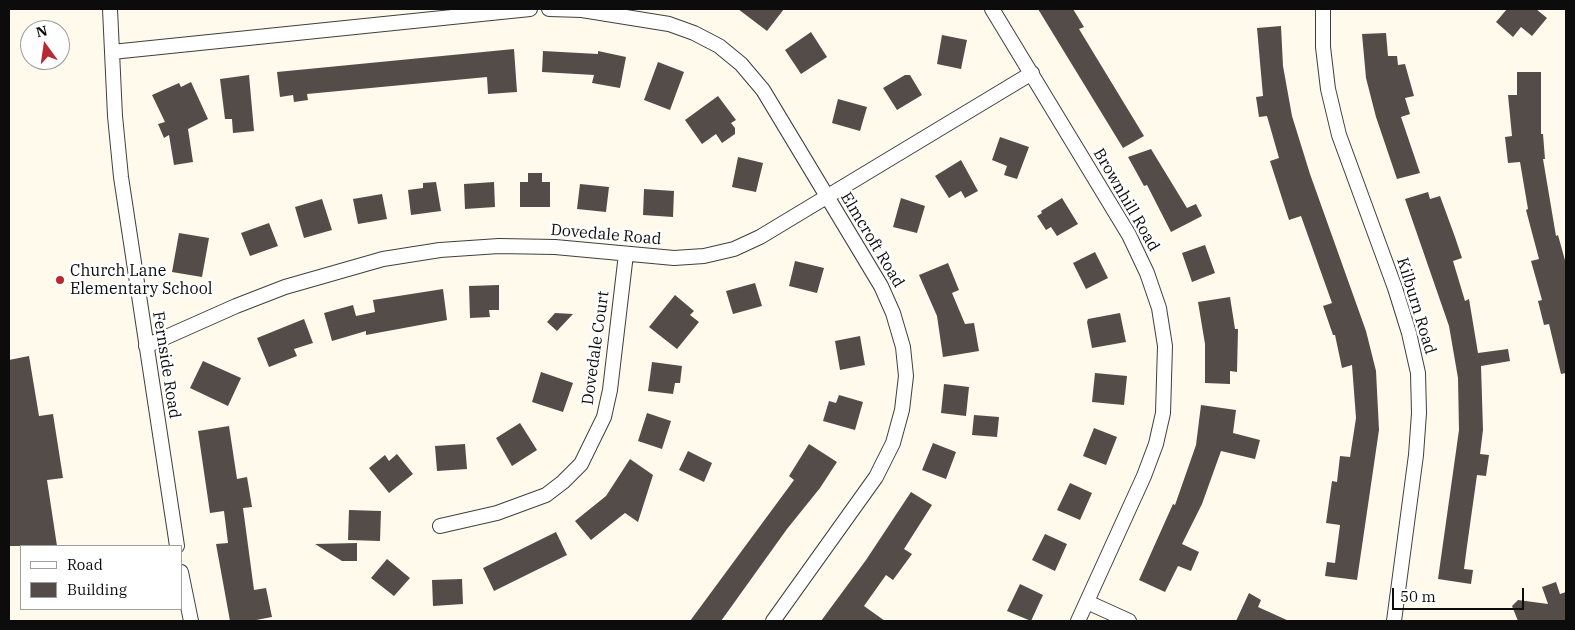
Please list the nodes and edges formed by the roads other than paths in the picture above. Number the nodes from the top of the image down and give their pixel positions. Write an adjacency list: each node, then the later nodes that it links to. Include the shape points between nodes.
1 (110, 9): 6 (street, Fernside Road)
2 (530, 9): 6 (street)
3 (549, 9): 8 (street, Elmcroft Road, via 582,10 669,24 719,46 741,64 763,90)
4 (992, 9): 7 (street, Brownhill Road)
5 (1323, 9): 19 (street, Kilburn Road, via 1326,73 1339,136 1395,288 1418,373 1416,455)
6 (112, 52): 10 (street, Fernside Road, via 121,177)
7 (1032, 73): 8 (street, Dovedale Road); 14 (street, Brownhill Road, via 1129,235 1159,308 1165,346 1163,413 1156,444)
8 (826, 197): 9 (street, Dovedale Road, via 734,249 674,258); 16 (street, Elmcroft Road, via 881,286 893,312 903,347 906,376 902,410 894,443 876,476)
9 (626, 254): 10 (street, Dovedale Road, via 555,247 499,246 440,250 384,259 285,287); 11 (street, Dovedale Court, via 610,390 604,417 581,464 546,495 497,513)
10 (146, 346): 12 (street, Fernside Road)
11 (440, 526)
12 (177, 545)
13 (182, 577): 15 (street)
14 (1087, 602): 17 (street, Brownhill Road); 18 (street)
15 (191, 621)
16 (773, 621)
17 (1078, 621)
18 (1129, 621)
19 (1394, 621)

